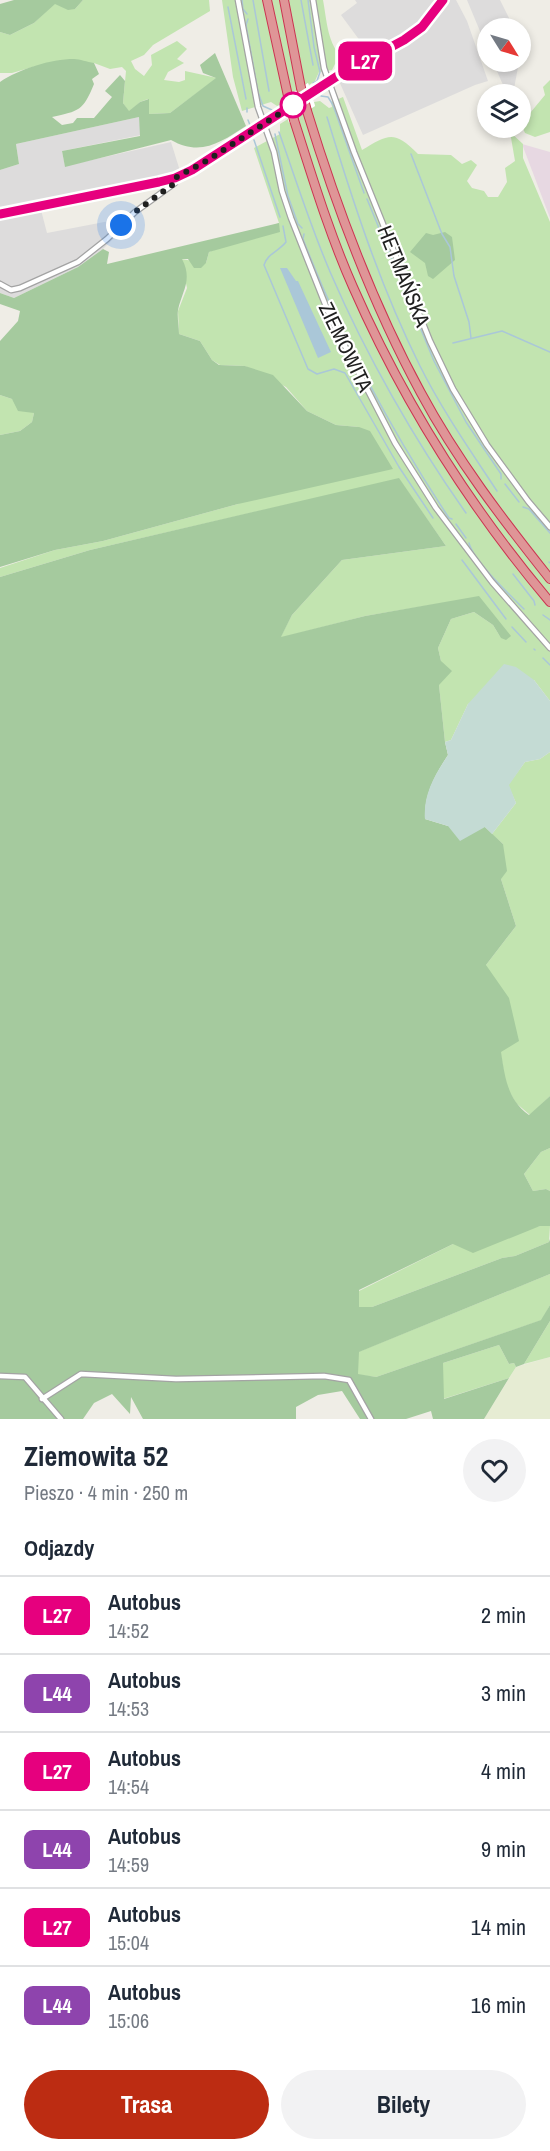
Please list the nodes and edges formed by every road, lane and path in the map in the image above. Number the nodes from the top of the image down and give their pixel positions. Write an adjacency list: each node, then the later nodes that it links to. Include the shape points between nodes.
1 (238, 0): 7 (street, ZIEMOWITA, via 255,100)
2 (267, 0): 13 (highway, bridge, via 294,120 338,251 390,364 477,507)
3 (284, 0): 12 (highway, bridge, via 301,88 328,180 383,317 453,447)
4 (313, 0): 6 (street, HETMAŃSKA, via 320,55)
5 (443, 0): 6 (street, via 417,31)
6 (329, 82): 7 (street); 11 (street, HETMAŃSKA, via 447,376 486,445)
7 (263, 124): 8 (street); 14 (street, ZIEMOWITA, via 316,286 395,443 463,545)
8 (175, 178): 9 (street); 10 (street, via 175,183 78,262 20,288 11,290)
9 (0, 214)
10 (0, 284)
11 (550, 527)
12 (550, 579)
13 (550, 602)
14 (550, 648)
15 (0, 1376): 16 (street, via 25,1377)
16 (42, 1399): 17 (street); 18 (street, via 81,1374 176,1379 324,1376 349,1380)
17 (61, 1419)
18 (371, 1419)

